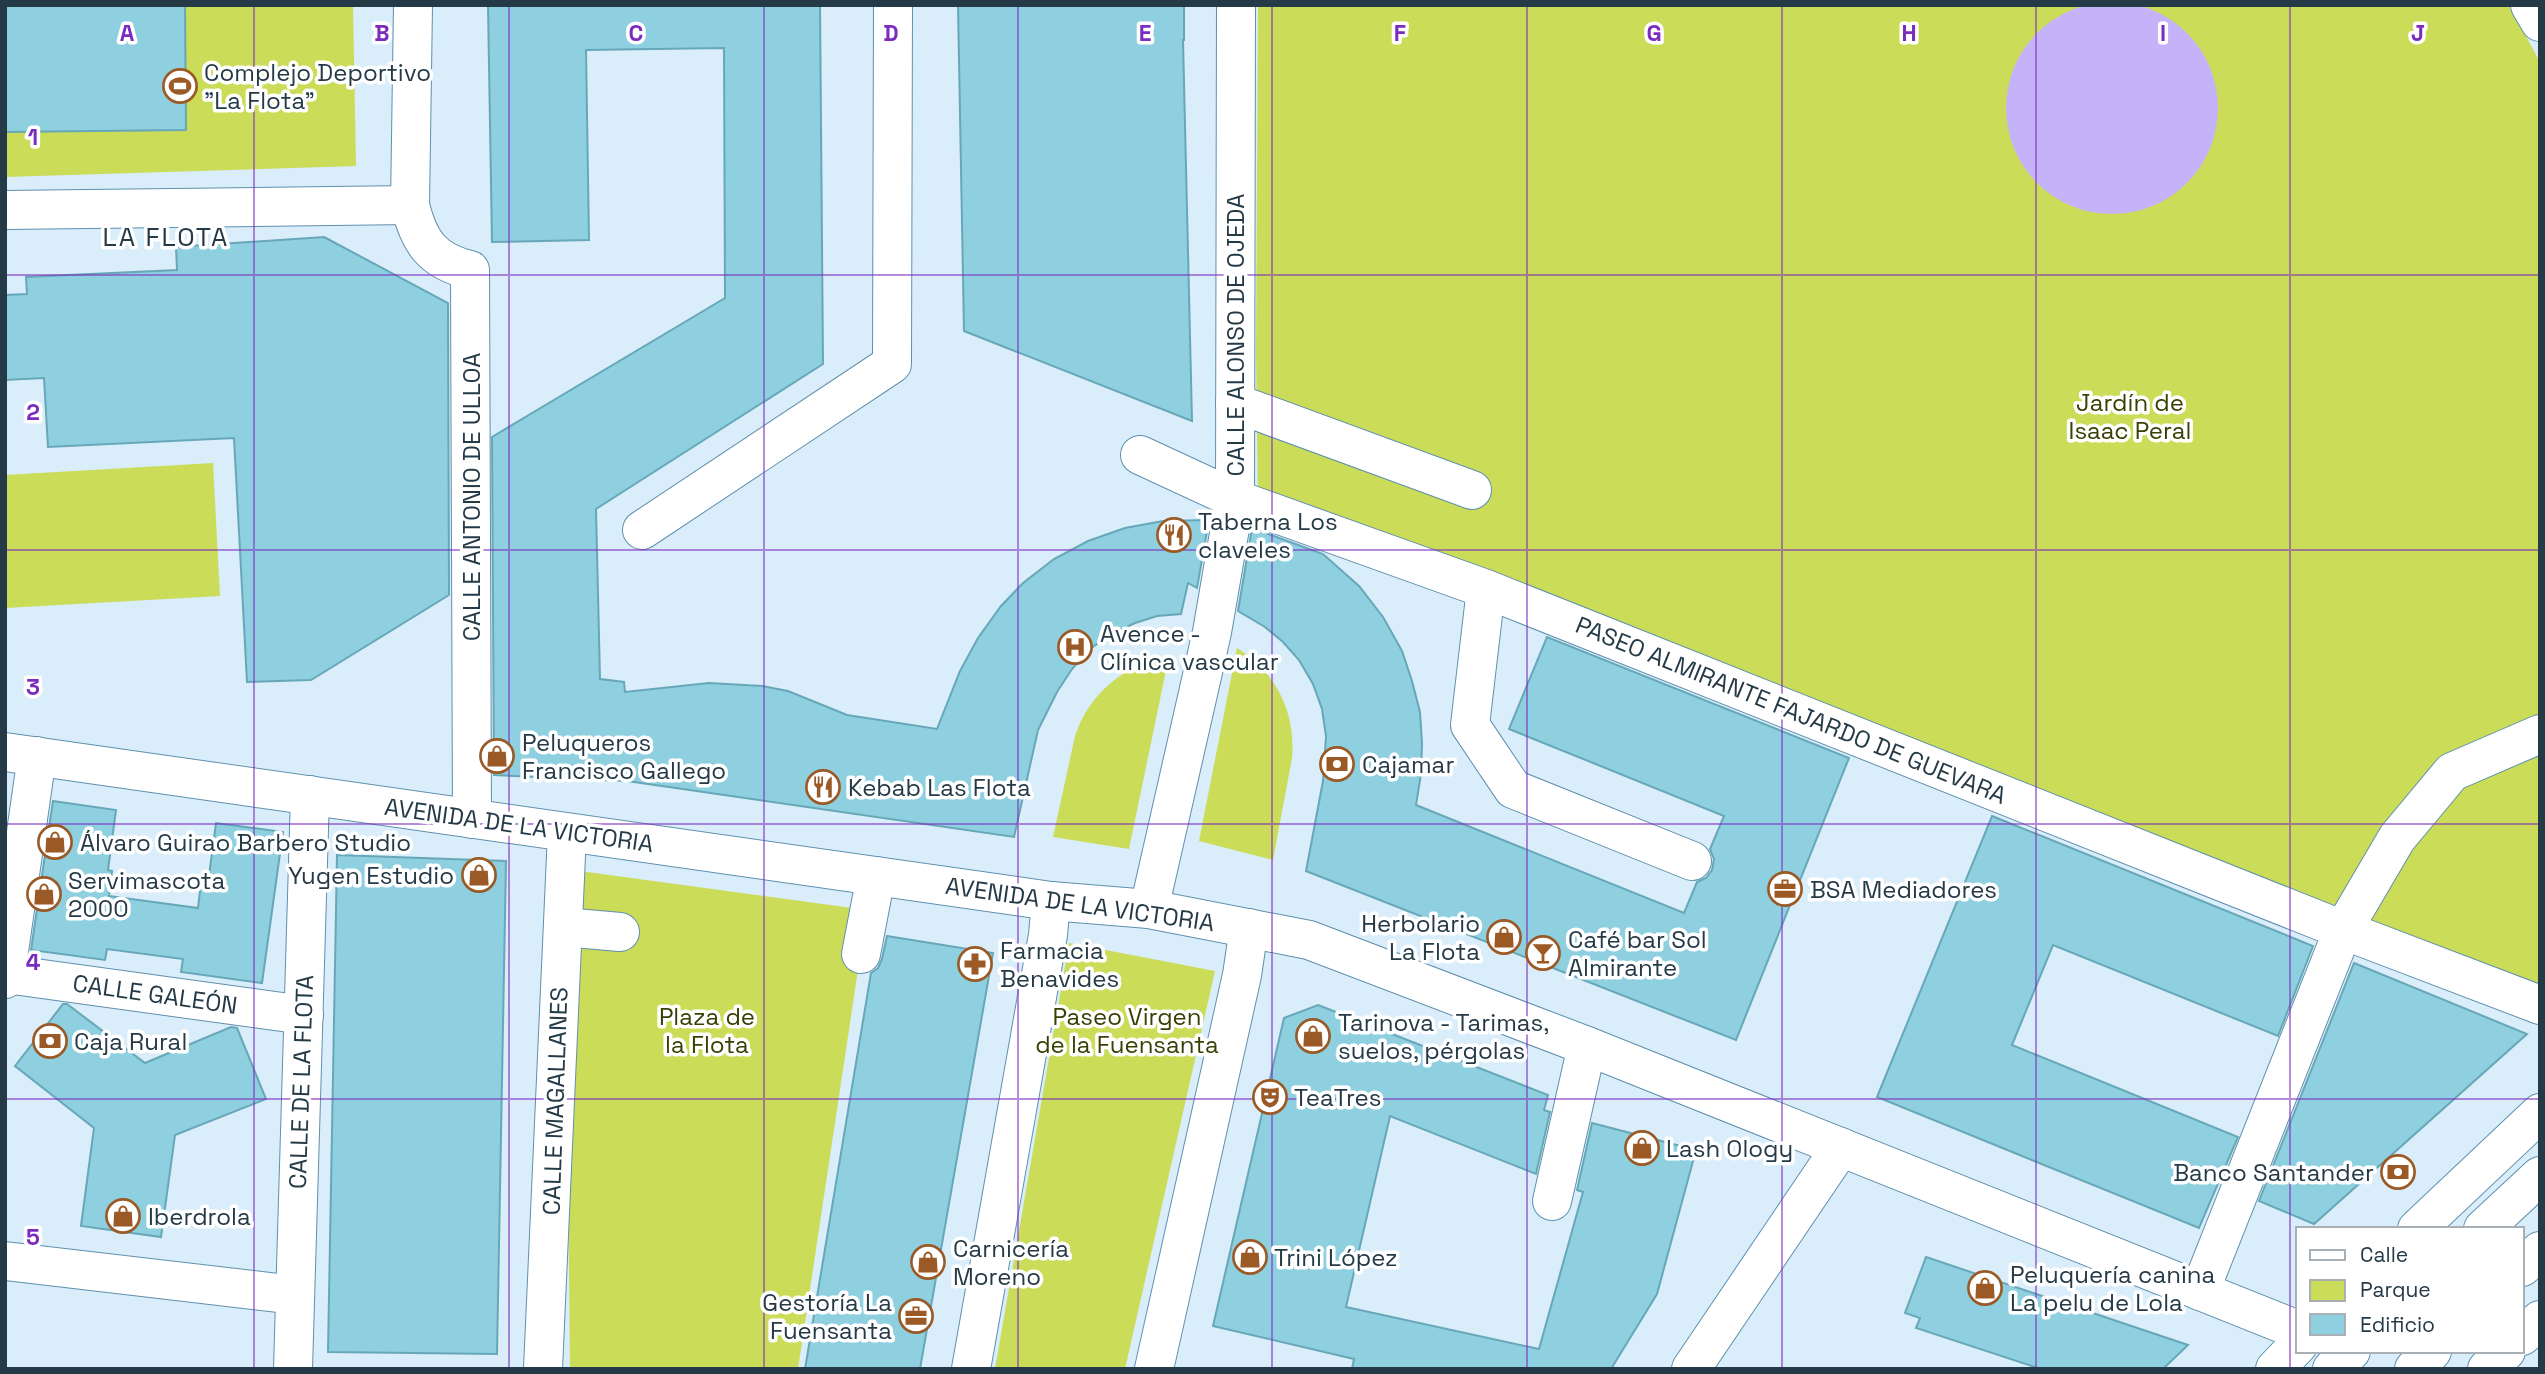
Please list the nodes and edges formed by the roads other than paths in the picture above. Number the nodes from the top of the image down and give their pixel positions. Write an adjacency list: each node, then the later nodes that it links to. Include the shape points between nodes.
1 (413, 5): 4 (street, CALLE ANTONIO DE ULLOA)
2 (893, 5): 10 (street, via 892,365)
3 (1236, 5): 6 (street, CALLE ALONSO DE OJEDA)
4 (410, 205): 5 (street); 15 (street, CALLE ANTONIO DE ULLOA, via 415,228 439,260 470,270)
5 (5, 210)
6 (1235, 403): 8 (street); 9 (street, CALLE ALONSO DE OJEDA)
7 (1140, 455): 9 (street, PASEO ALMIRANTE FAJARDO DE GUEVARA)
8 (1472, 490)
9 (1235, 499): 11 (street, PASEO ALMIRANTE FAJARDO DE GUEVARA); 20 (street, CALLE ALONSO DE OJEDA, via 1212,632)
10 (642, 530)
11 (1486, 589): 17 (street, via 1470,725 1513,789); 23 (street, PASEO ALMIRANTE FAJARDO DE GUEVARA)
12 (2540, 734): 23 (street, via 2452,772 2397,838)
13 (21, 754): 14 (street, AVENIDA DE LA VICTORIA); 26 (street)
14 (310, 795): 15 (street, AVENIDA DE LA VICTORIA); 28 (street, CALLE DE LA FLOTA)
15 (472, 819): 16 (street, AVENIDA DE LA VICTORIA)
16 (567, 833): 18 (street, AVENIDA DE LA VICTORIA); 21 (street, CALLE MAGALLANES)
17 (1692, 861)
18 (876, 876): 19 (street, AVENIDA DE LA VICTORIA); 25 (street)
19 (1051, 901): 20 (street, AVENIDA DE LA VICTORIA); 50 (street)
20 (1149, 908): 22 (street, AVENIDA DE LA VICTORIA)
21 (563, 927): 24 (street); 49 (street, CALLE MAGALLANES)
22 (1249, 928): 29 (street, AVENIDA DE LA VICTORIA, via 1309,940); 51 (street)
23 (2343, 930): 27 (street, PASEO ALMIRANTE FAJARDO DE GUEVARA); 39 (street)
24 (620, 932)
25 (861, 954)
26 (6, 976): 28 (street, CALLE GALEÓN)
27 (2540, 1006)
28 (304, 1015): 40 (street, CALLE DE LA FLOTA)
29 (1587, 1046): 31 (street, AVENIDA DE LA VICTORIA); 33 (street)
30 (2540, 1113): 34 (street)
31 (1841, 1147): 39 (street, AVENIDA DE LA VICTORIA); 52 (street)
32 (2540, 1176): 35 (street)
33 (1552, 1201)
34 (2419, 1227)
35 (2485, 1227)
36 (2540, 1251): 38 (street)
37 (5, 1261): 40 (street)
38 (2524, 1265)
39 (2200, 1291): 42 (street, AVENIDA DE LA VICTORIA)
40 (295, 1295): 48 (street, CALLE DE LA FLOTA)
41 (2540, 1320): 43 (street)
42 (2296, 1329)
43 (2524, 1334)
44 (2296, 1347): 53 (street)
45 (2349, 1353): 54 (street)
46 (2430, 1353): 55 (street)
47 (2504, 1353): 56 (street)
48 (292, 1369)
49 (543, 1369)
50 (971, 1369)
51 (1154, 1369)
52 (1691, 1369)
53 (2275, 1369)
54 (2332, 1369)
55 (2414, 1369)
56 (2487, 1369)

